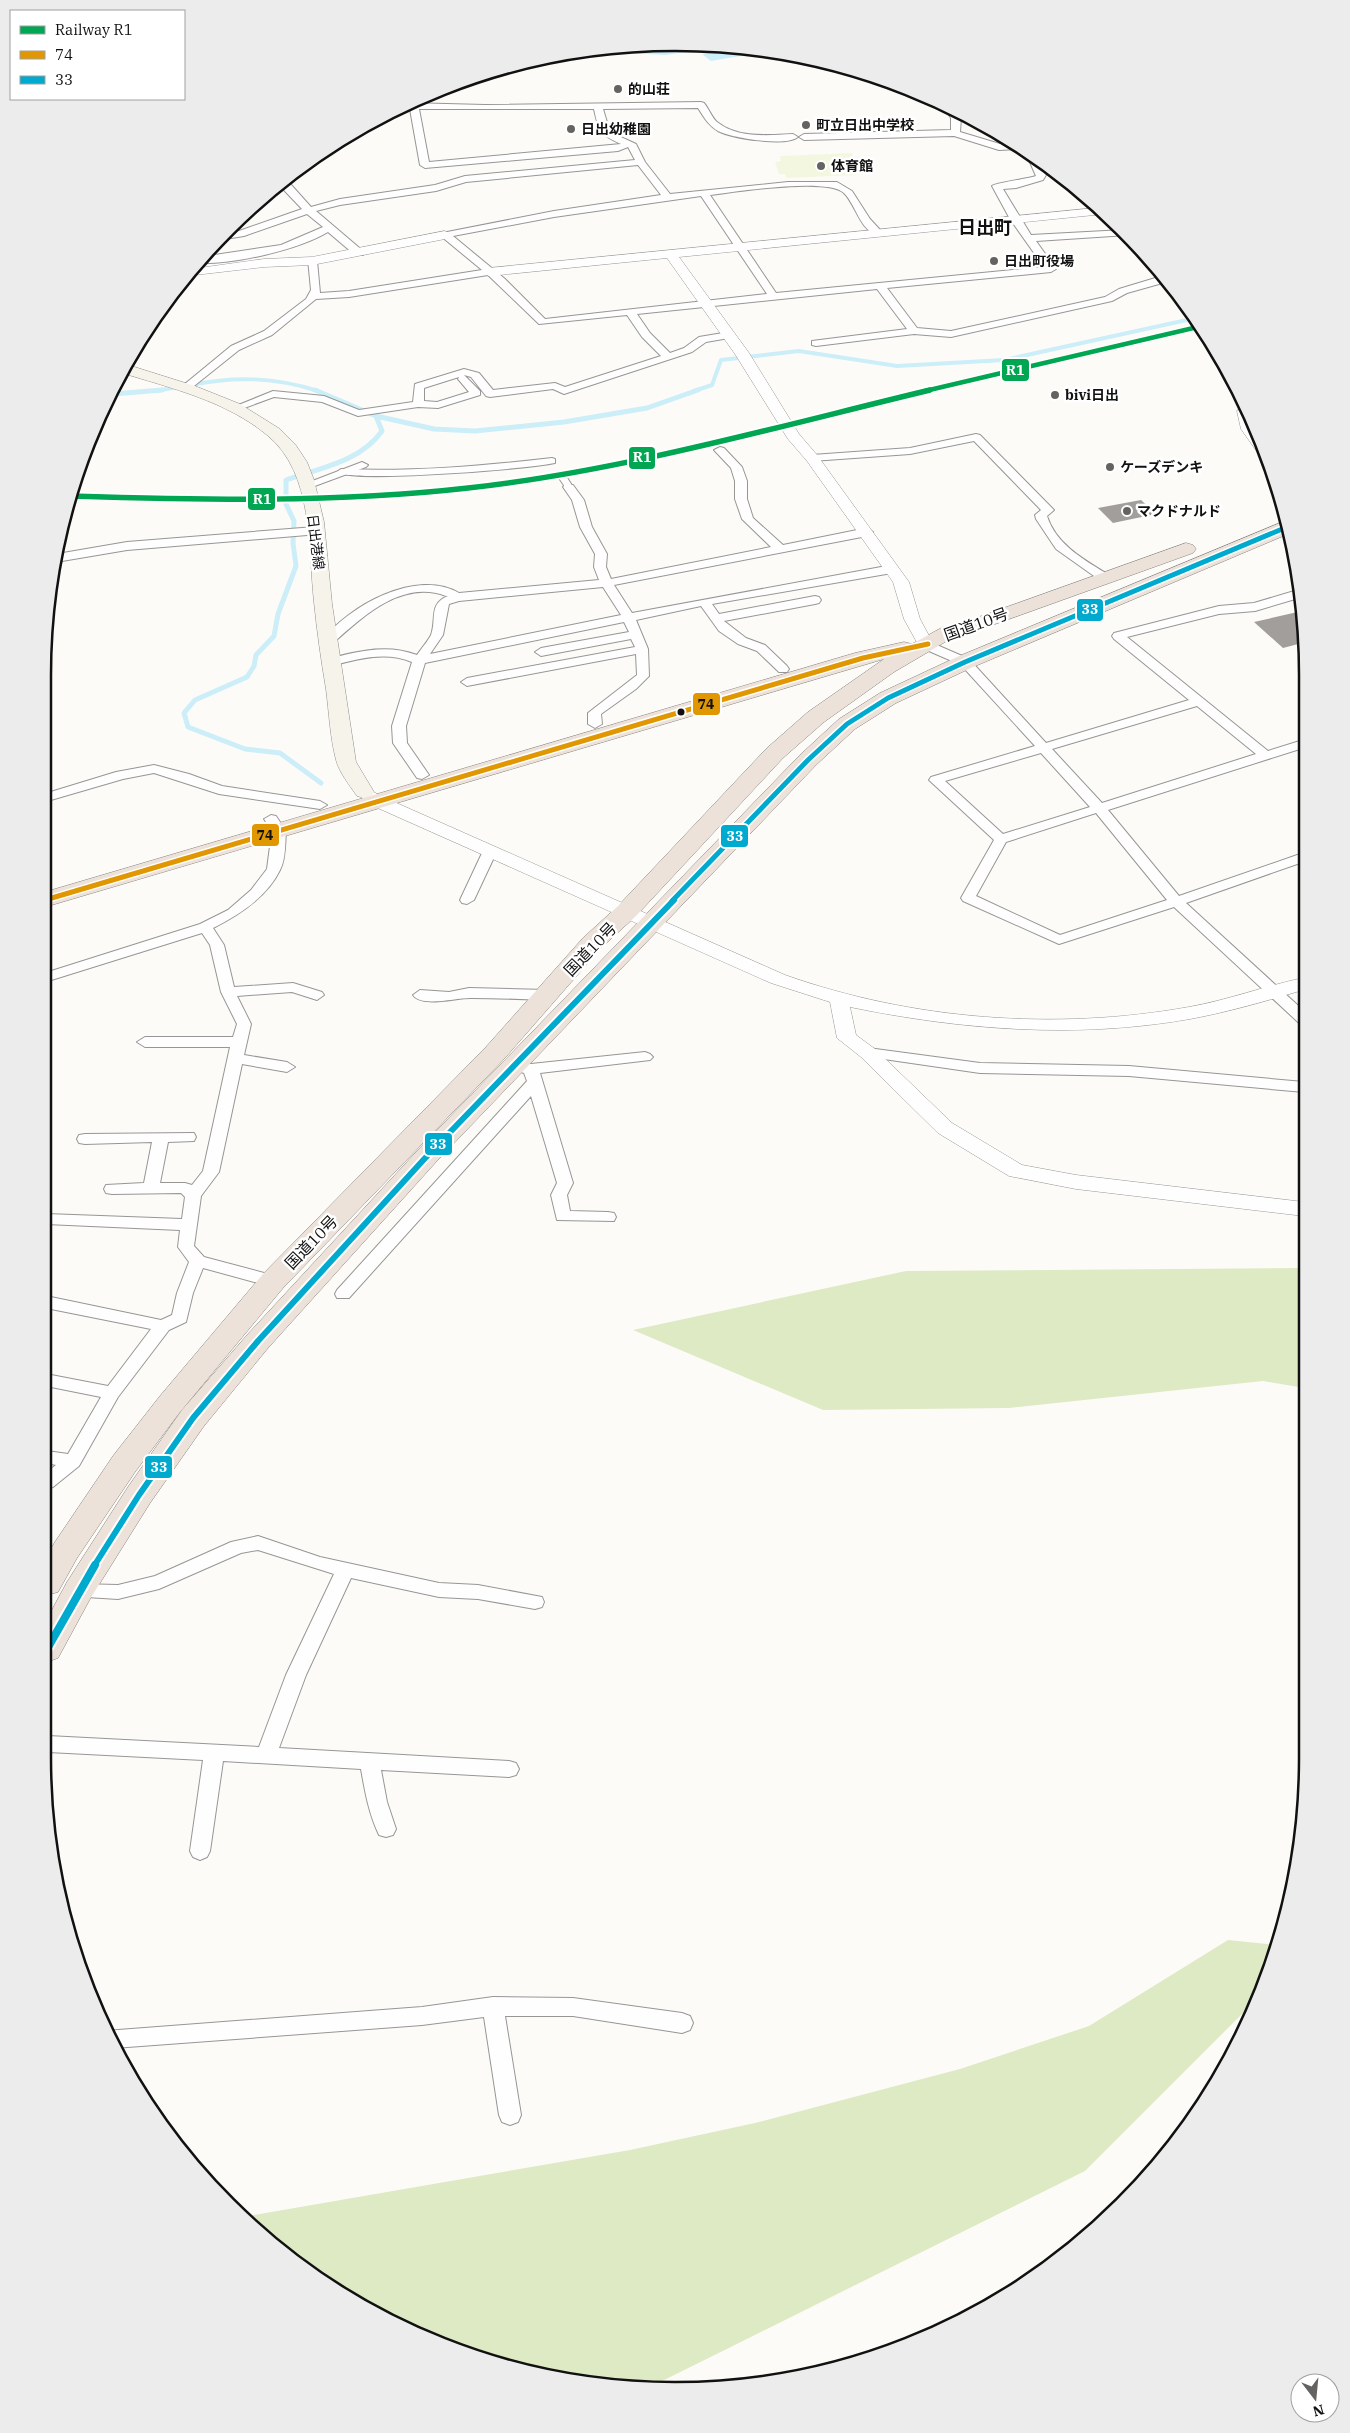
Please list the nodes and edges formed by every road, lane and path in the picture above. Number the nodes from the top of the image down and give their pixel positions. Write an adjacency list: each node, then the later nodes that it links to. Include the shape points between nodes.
1 (598, 106): 2 (street); 6 (street, via 701,104 714,124 739,135); 8 (street, via 606,134)
2 (419, 107)
3 (414, 109): 8 (street, via 425,165 618,148)
4 (956, 119): 5 (street)
5 (955, 133): 7 (street); 9 (street)
6 (793, 137)
7 (804, 137)
8 (629, 144): 10 (street)
9 (1007, 147)
10 (641, 162): 14 (street); 15 (street, via 465,179 436,188 340,202)
11 (1037, 167): 17 (street, via 1040,178 997,186)
12 (286, 188): 15 (street)
13 (704, 193): 14 (street); 19 (street, via 767,186 837,185 848,190 870,227); 24 (street)
14 (667, 197): 22 (street, via 548,214)
15 (309, 210): 18 (street); 21 (street)
16 (1092, 212): 17 (street)
17 (1016, 219): 19 (street); 23 (street)
18 (330, 227): 25 (street); 27 (street, via 313,239 267,252)
19 (877, 232): 24 (street)
20 (1116, 234): 23 (street)
21 (233, 235)
22 (445, 235): 25 (street); 30 (street)
23 (1029, 238): 32 (street, via 1052,269)
24 (741, 246): 26 (street); 34 (street)
25 (359, 253): 28 (street)
26 (670, 253): 30 (street); 35 (street)
27 (211, 258)
28 (312, 261): 29 (street, via 264,263); 33 (street, via 316,290)
29 (200, 272)
30 (489, 272): 33 (street, via 349,294); 36 (street, via 543,322)
31 (1158, 281): 37 (street, via 1108,299 951,334)
32 (879, 285): 34 (street); 37 (street)
33 (313, 296): 43 (street, via 268,333 235,348)
34 (773, 296): 35 (street)
35 (707, 303): 36 (street); 38 (street)
36 (630, 312): 40 (street, via 646,335)
37 (914, 330): 39 (street)
38 (729, 335): 40 (street, via 703,339 688,350); 47 (street, via 784,423)
39 (816, 344)
40 (667, 356): 44 (street, via 564,391 555,386 490,394 475,375 464,372 418,386)
41 (131, 370): 43 (main road, 日出港線)
42 (457, 377): 44 (street, via 467,380 476,393 438,404)
43 (184, 388): 45 (main road, 日出港線)
44 (418, 404): 45 (street, via 358,413 324,399 273,394)
45 (236, 408): 52 (main road, 日出港線, via 269,428 290,447 305,472)
46 (720, 450): 57 (street, via 736,467 748,518)
47 (812, 458): 56 (street); 61 (street, via 910,451 976,437 1048,510 1041,515 1056,544)
48 (552, 461): 50 (street, via 466,470 384,474)
49 (362, 465): 50 (street)
50 (341, 472): 52 (street)
51 (566, 483): 62 (street, via 578,500 586,527 601,554 600,567)
52 (308, 485): 55 (main road, 日出港線)
53 (1278, 516): 61 (highway, 国道10号)
54 (1281, 529): 60 (highway, 国道10号)
55 (315, 531): 58 (street, via 127,546); 71 (main road, 日出港線)
56 (867, 532): 57 (street); 59 (street)
57 (779, 548): 62 (street)
58 (62, 557)
59 (892, 569): 66 (street); 70 (street, via 901,582)
60 (1164, 577): 70 (highway, via 1011,628 966,639); 76 (highway, 国道10号)
61 (1105, 578): 70 (highway, 国道10号)
62 (606, 582): 64 (street); 67 (street)
63 (1293, 596): 79 (street, via 1255,607 1198,614 1118,636)
64 (458, 597): 71 (street, via 450,591 423,589 404,590 386,596 360,613); 74 (street, via 444,602 437,635)
65 (815, 600): 68 (street)
66 (704, 602): 67 (street); 68 (street)
67 (629, 618): 69 (street); 74 (street)
68 (715, 619): 77 (street, via 742,641 761,648)
69 (636, 634): 72 (street); 73 (street)
70 (922, 639): 76 (street); 77 (highway, via 863,658); 80 (highway, 国道10号)
71 (328, 641): 75 (main road, 日出港線)
72 (642, 649): 78 (street); 81 (street, via 643,676 630,689 594,713)
73 (541, 652)
74 (419, 660): 75 (street, via 390,651); 85 (street, via 399,726 400,744)
75 (331, 662): 87 (main road, 日出港線, via 346,762)
76 (965, 662): 83 (street); 99 (highway, 国道10号, via 888,698 847,724 808,760)
77 (782, 676): 80 (highway, via 815,698 818,705); 81 (highway); 87 (highway)
78 (467, 682)
79 (1200, 701): 83 (street); 84 (street)
80 (816, 717): 98 (highway, 国道10号, via 775,753)
81 (595, 724): 85 (highway)
82 (1299, 745): 84 (street)
83 (1043, 748): 89 (street); 91 (street, via 936,780)
84 (1266, 756): 89 (street)
85 (422, 775): 87 (highway)
86 (51, 796): 88 (street, via 121,774 154,770 219,790)
87 (370, 797): 88 (highway); 90 (highway); 92 (street)
88 (320, 805): 90 (highway)
89 (1098, 807): 91 (street); 97 (street)
90 (275, 825): 94 (highway); 95 (highway); 100 (street, via 278,847 274,869 233,913)
91 (1001, 839): 97 (street, via 968,898 1058,940)
92 (490, 851): 96 (street); 98 (street)
93 (1299, 858): 97 (street)
94 (51, 884)
95 (51, 898)
96 (467, 900)
97 (1176, 902): 104 (street)
98 (627, 911): 99 (street); 107 (highway, 国道10号, via 592,943)
99 (652, 923): 108 (street, via 778,980); 116 (highway, 国道10号)
100 (205, 926): 101 (street); 103 (street, via 216,945)
101 (51, 976)
102 (1299, 985): 104 (street)
103 (228, 992): 105 (street, via 294,986); 111 (street, via 244,1024)
104 (1275, 994): 108 (street, via 1198,1012 1129,1023 1053,1026 950,1019); 109 (street)
105 (317, 995)
106 (420, 995): 107 (street)
107 (546, 996): 129 (highway, 国道10号, via 495,1053)
108 (839, 999): 112 (street, via 847,1038)
109 (1299, 1016)
110 (144, 1042): 111 (street)
111 (239, 1042): 114 (street)
112 (868, 1053): 117 (street, via 980,1068 1129,1071); 124 (street, via 945,1128 1016,1171 1076,1182)
113 (645, 1057): 116 (street)
114 (236, 1058): 115 (street); 123 (street, via 211,1172)
115 (287, 1067)
116 (526, 1073): 125 (street, via 565,1183 559,1195 563,1216); 130 (street); 140 (highway, 国道10号, via 334,1255 193,1418)
117 (1299, 1087)
118 (188, 1137): 119 (street)
119 (161, 1138): 120 (street); 121 (street)
120 (85, 1139)
121 (151, 1188): 122 (street); 123 (street, via 185,1188)
122 (112, 1189)
123 (193, 1195): 127 (street)
124 (1299, 1208)
125 (608, 1217)
126 (51, 1219): 127 (street)
127 (189, 1225): 128 (street, via 186,1246)
128 (198, 1261): 129 (street); 132 (street, via 185,1293 180,1318)
129 (273, 1281): 139 (highway, 国道10号, via 124,1464)
130 (343, 1294)
131 (51, 1303): 132 (street)
132 (163, 1326): 134 (street)
133 (51, 1381): 134 (street)
134 (112, 1393): 136 (street)
135 (51, 1458): 136 (street)
136 (73, 1461): 137 (street)
137 (51, 1479)
138 (345, 1570): 140 (street, via 258,1543 238,1547 159,1582 118,1592); 141 (street, via 439,1590 478,1592); 145 (street, via 296,1676)
139 (51, 1576)
140 (78, 1591): 142 (highway, 国道10号)
141 (534, 1602)
142 (51, 1642)
143 (51, 1744): 144 (street)
144 (214, 1753): 145 (street); 149 (street)
145 (266, 1756): 146 (street)
146 (370, 1762): 147 (street); 148 (street)
147 (509, 1769)
148 (386, 1829)
149 (200, 1851)
150 (493, 2006): 151 (street, via 573,2007); 152 (street, via 422,2016); 153 (street)
151 (682, 2023)
152 (118, 2038)
153 (510, 2115)

